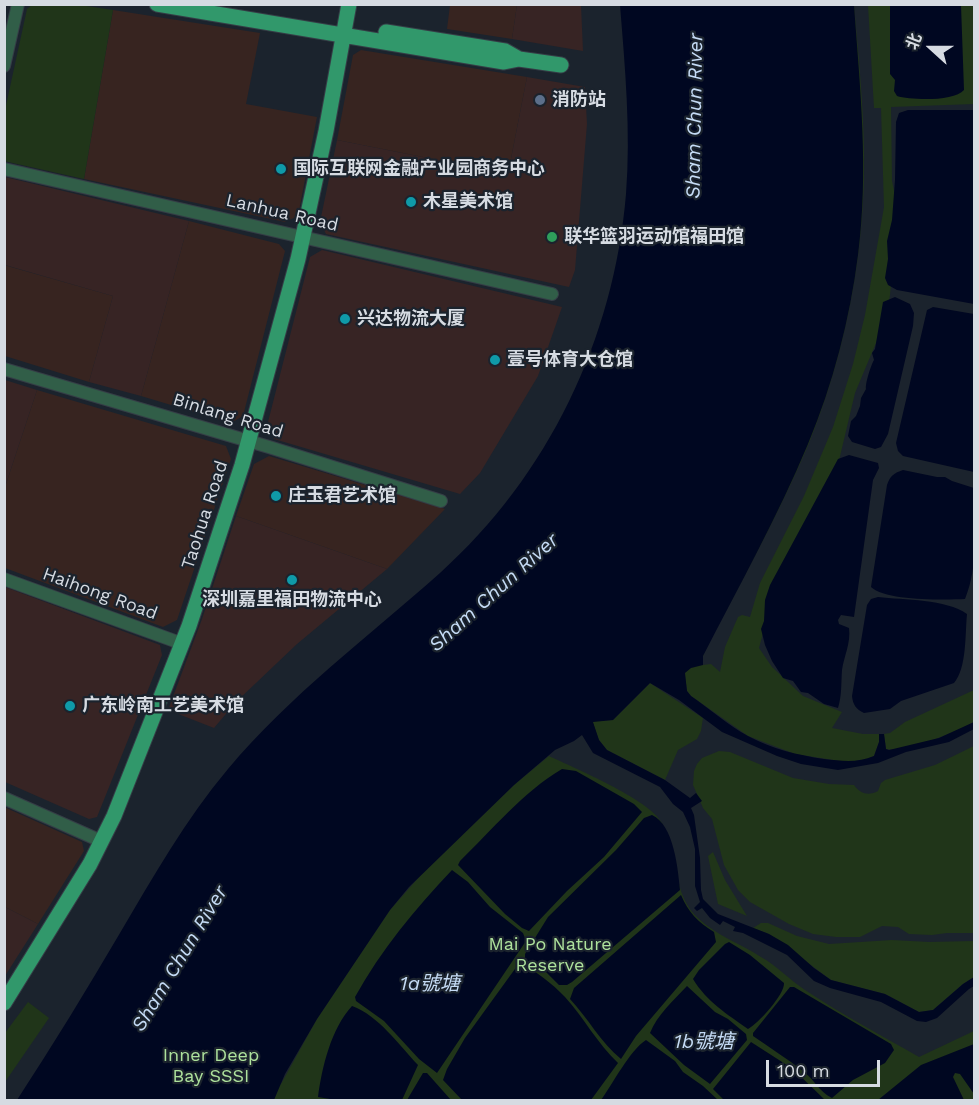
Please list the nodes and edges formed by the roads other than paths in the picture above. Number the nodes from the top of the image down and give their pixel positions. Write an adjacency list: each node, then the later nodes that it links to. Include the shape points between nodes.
1 (18, 4): 8 (street)
2 (157, 4): 5 (main road)
3 (221, 4): 6 (main road)
4 (349, 4): 6 (main road, Taohua Road)
5 (181, 6): 6 (main road)
6 (345, 30): 7 (main road, via 505,51 519,59); 10 (main road, Taohua Road)
7 (561, 65)
8 (4, 66)
9 (4, 170): 10 (street, Lanhua Road)
10 (303, 236): 11 (street, Lanhua Road); 13 (main road, Taohua Road)
11 (552, 294)
12 (4, 369): 13 (street, Binlang Road)
13 (249, 441): 14 (street, Binlang Road); 16 (main road, Taohua Road)
14 (441, 501)
15 (4, 579): 16 (street, Haihong Road)
16 (183, 644): 18 (main road, Taohua Road)
17 (4, 798): 18 (street)
18 (101, 841): 19 (main road, Taohua Road)
19 (4, 1003)

